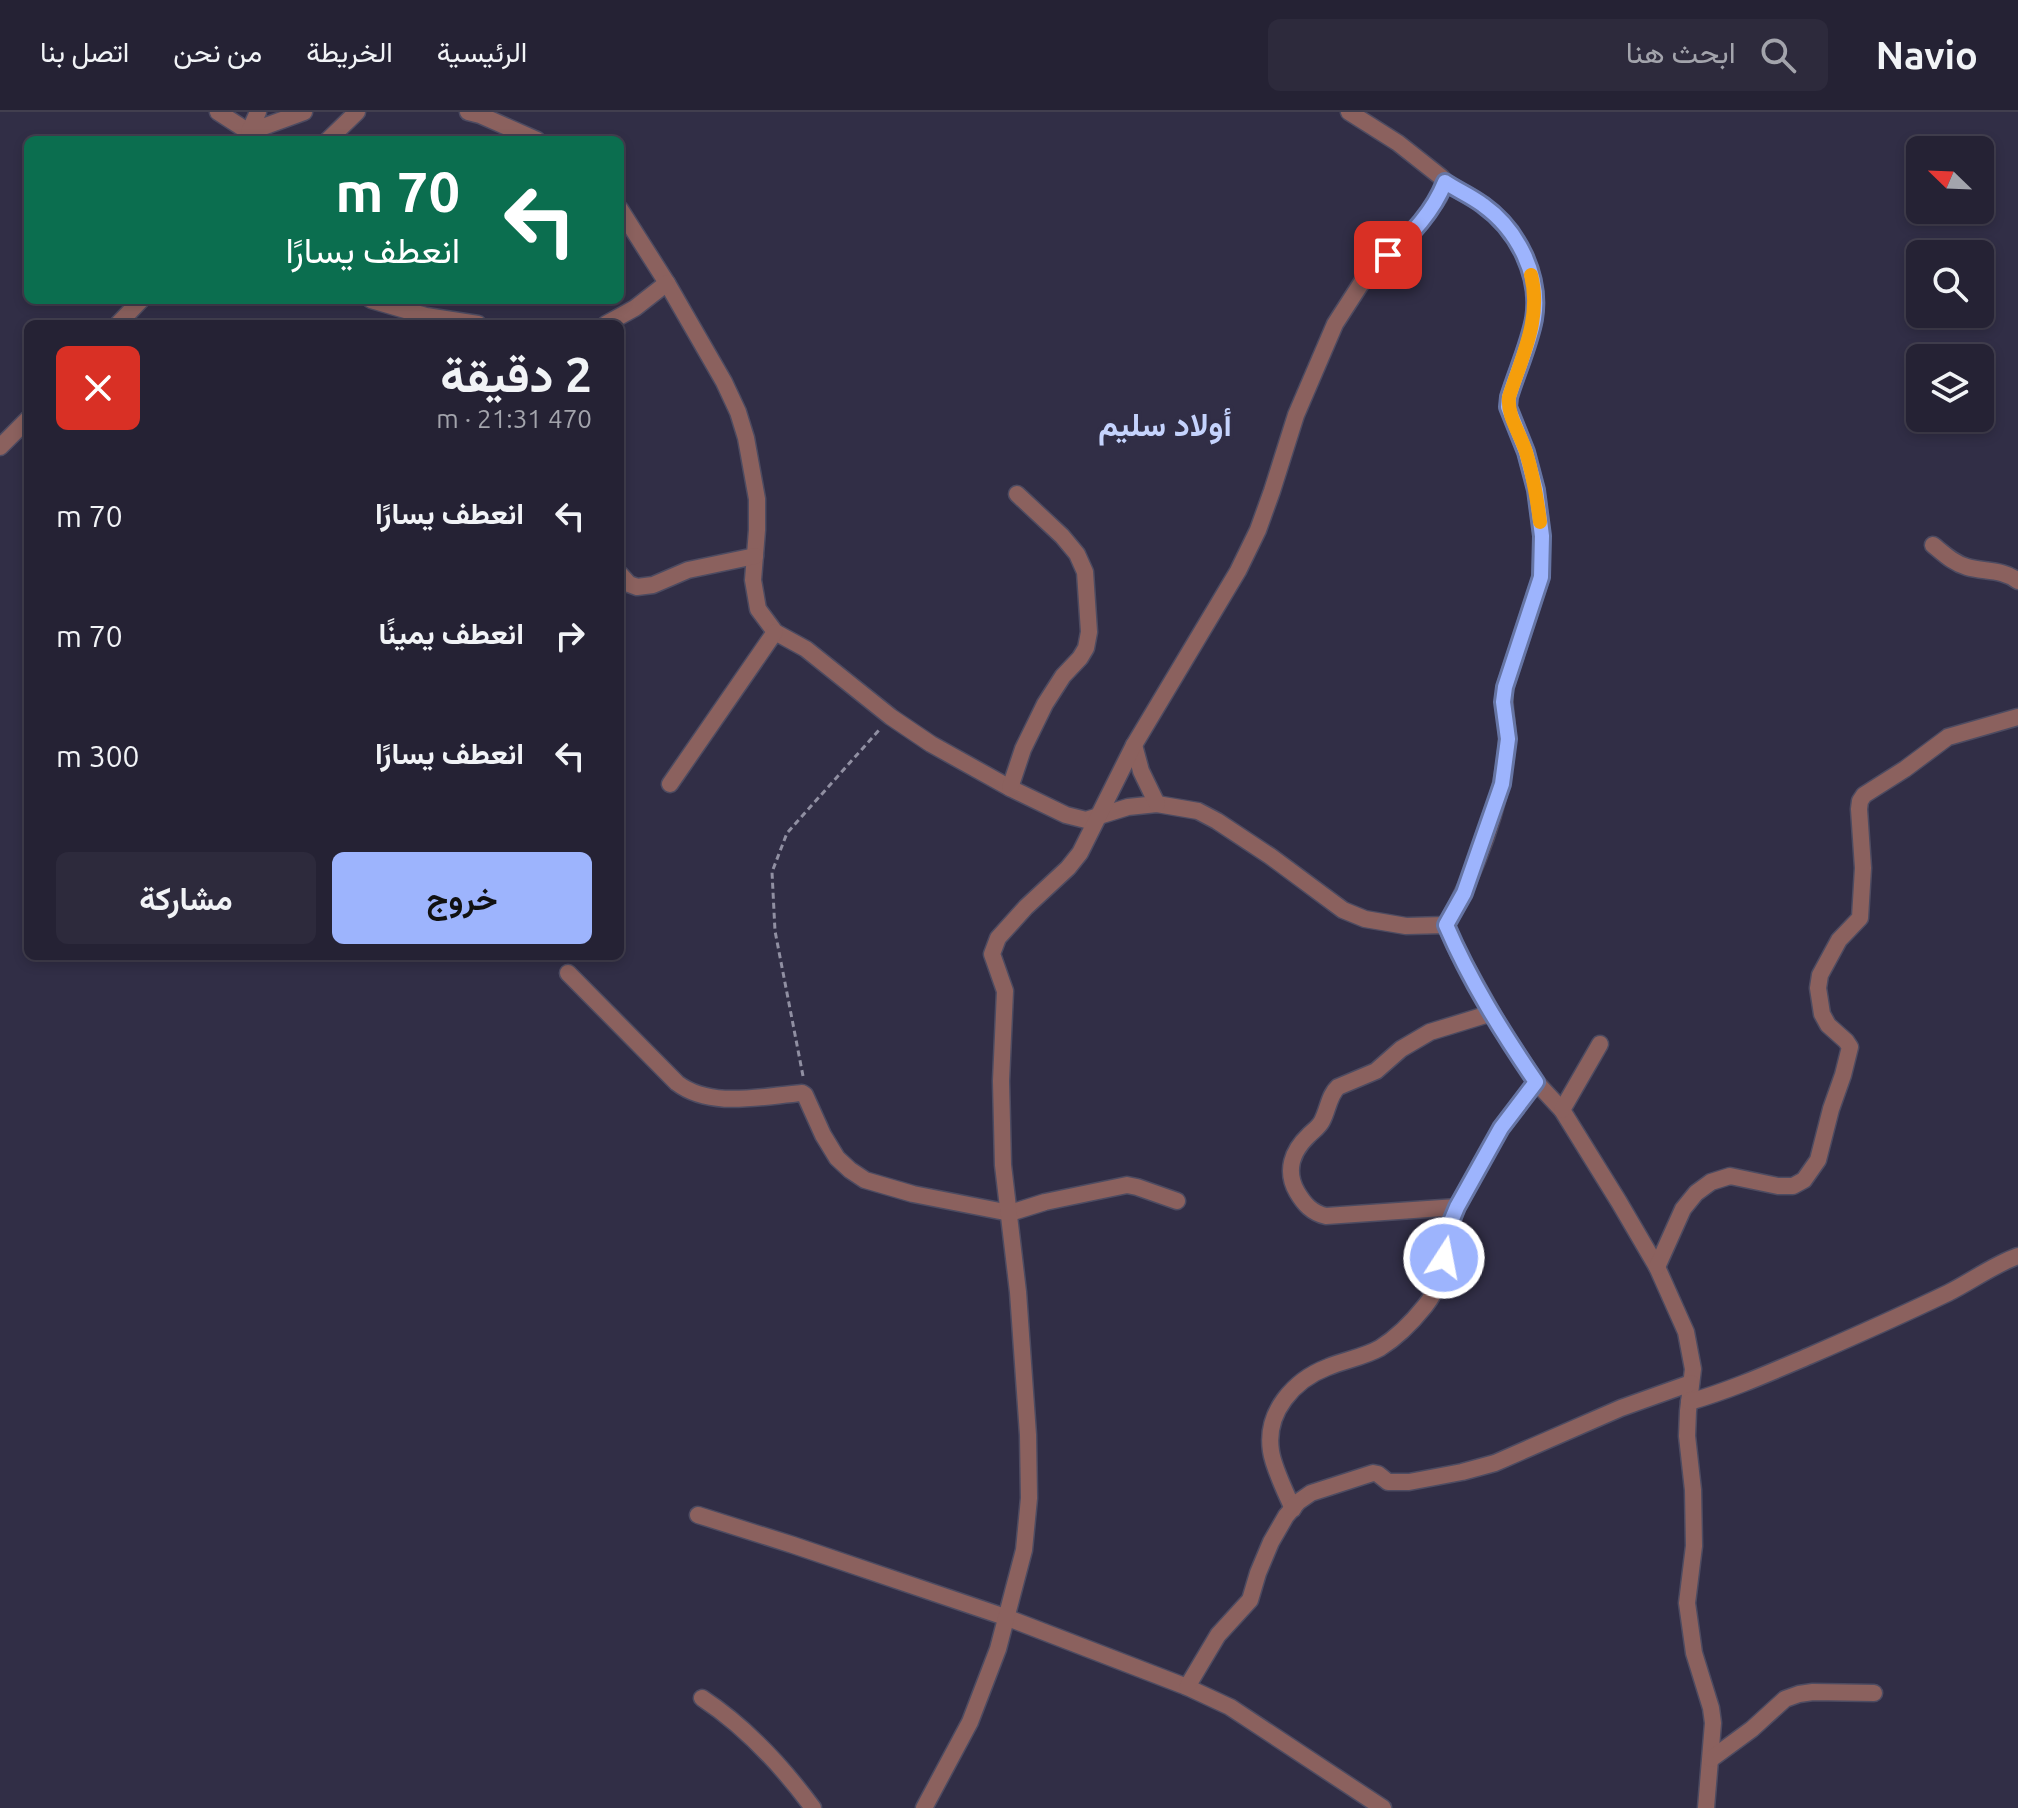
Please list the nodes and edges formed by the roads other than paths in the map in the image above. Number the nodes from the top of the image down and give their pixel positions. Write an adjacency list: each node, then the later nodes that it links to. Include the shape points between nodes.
1 (218, 112): 7 (street)
2 (258, 112): 7 (street)
3 (304, 112): 7 (street)
4 (357, 112): 8 (street)
5 (468, 112): 9 (street)
6 (1349, 112): 10 (street)
7 (249, 132)
8 (332, 136)
9 (528, 136)
10 (1445, 182): 27 (street, via 1410,236 1364,279 1335,324 1296,415 1258,530); 32 (street, via 1484,206 1528,261 1534,317 1508,407 1526,452 1542,536 1541,577 1505,687 1508,739 1502,784 1464,893)
11 (624, 215): 12 (street)
12 (667, 283): 17 (street); 22 (street, via 738,412 757,499)
13 (137, 304): 15 (street)
14 (385, 304): 16 (street)
15 (122, 320)
16 (452, 320)
17 (613, 320)
18 (24, 423): 19 (street)
19 (0, 447)
20 (1017, 494): 29 (street, via 1077,554 1085,572 1089,632 1080,658 1045,704)
21 (1933, 545): 23 (street, via 1965,567)
22 (755, 556): 24 (street, via 688,570 653,585 637,587); 25 (street, via 758,609)
23 (2016, 573)
24 (624, 578)
25 (775, 632): 28 (street); 29 (street, via 806,649 931,744)
26 (2018, 717): 42 (street, via 1948,737 1860,801 1860,918 1839,940 1818,988 1822,1014 1850,1047 1818,1160 1793,1186 1730,1176 1711,1182 1683,1209)
27 (1134, 745): 30 (street); 31 (street)
28 (670, 784)
29 (1010, 788): 31 (street, via 1075,818)
30 (1157, 804): 31 (street); 32 (street, via 1198,811 1217,821 1343,910 1406,926)
31 (1098, 816): 40 (street, via 1080,853 998,938 992,954 1005,991 1001,1081)
32 (1446, 925): 34 (street)
33 (568, 973): 40 (street, via 687,1091 718,1098 800,1093 807,1096 837,1158 865,1180)
34 (1492, 1013): 36 (street); 39 (street, via 1430,1032 1376,1071 1338,1087 1318,1128 1291,1162 1293,1184 1317,1214)
35 (1600, 1044): 37 (street)
36 (1536, 1082): 37 (street); 39 (street, via 1501,1128)
37 (1562, 1110): 42 (street)
38 (1177, 1201): 40 (street, via 1127,1185)
39 (1457, 1207): 45 (street, via 1440,1277 1427,1305 1380,1347 1314,1373 1275,1413 1271,1452)
40 (1010, 1213): 47 (street, via 1029,1498 1024,1550)
41 (2018, 1256): 44 (street, via 1865,1332)
42 (1657, 1267): 43 (street, via 1686,1332)
43 (1691, 1383): 44 (street); 45 (street, via 1495,1463 1409,1482 1388,1482 1373,1473 1311,1493)
44 (1689, 1402): 51 (street, via 1694,1546 1687,1603 1694,1653 1711,1708)
45 (1293, 1509): 48 (street, via 1276,1529 1250,1600 1218,1635)
46 (698, 1515): 47 (street)
47 (1008, 1618): 48 (street); 53 (street, via 970,1722)
48 (1187, 1687): 54 (street, via 1230,1707)
49 (1874, 1693): 51 (street, via 1813,1692 1785,1699)
50 (702, 1698): 52 (street, via 750,1735)
51 (1711, 1759): 55 (street)
52 (813, 1808)
53 (924, 1808)
54 (1383, 1808)
55 (1706, 1808)

